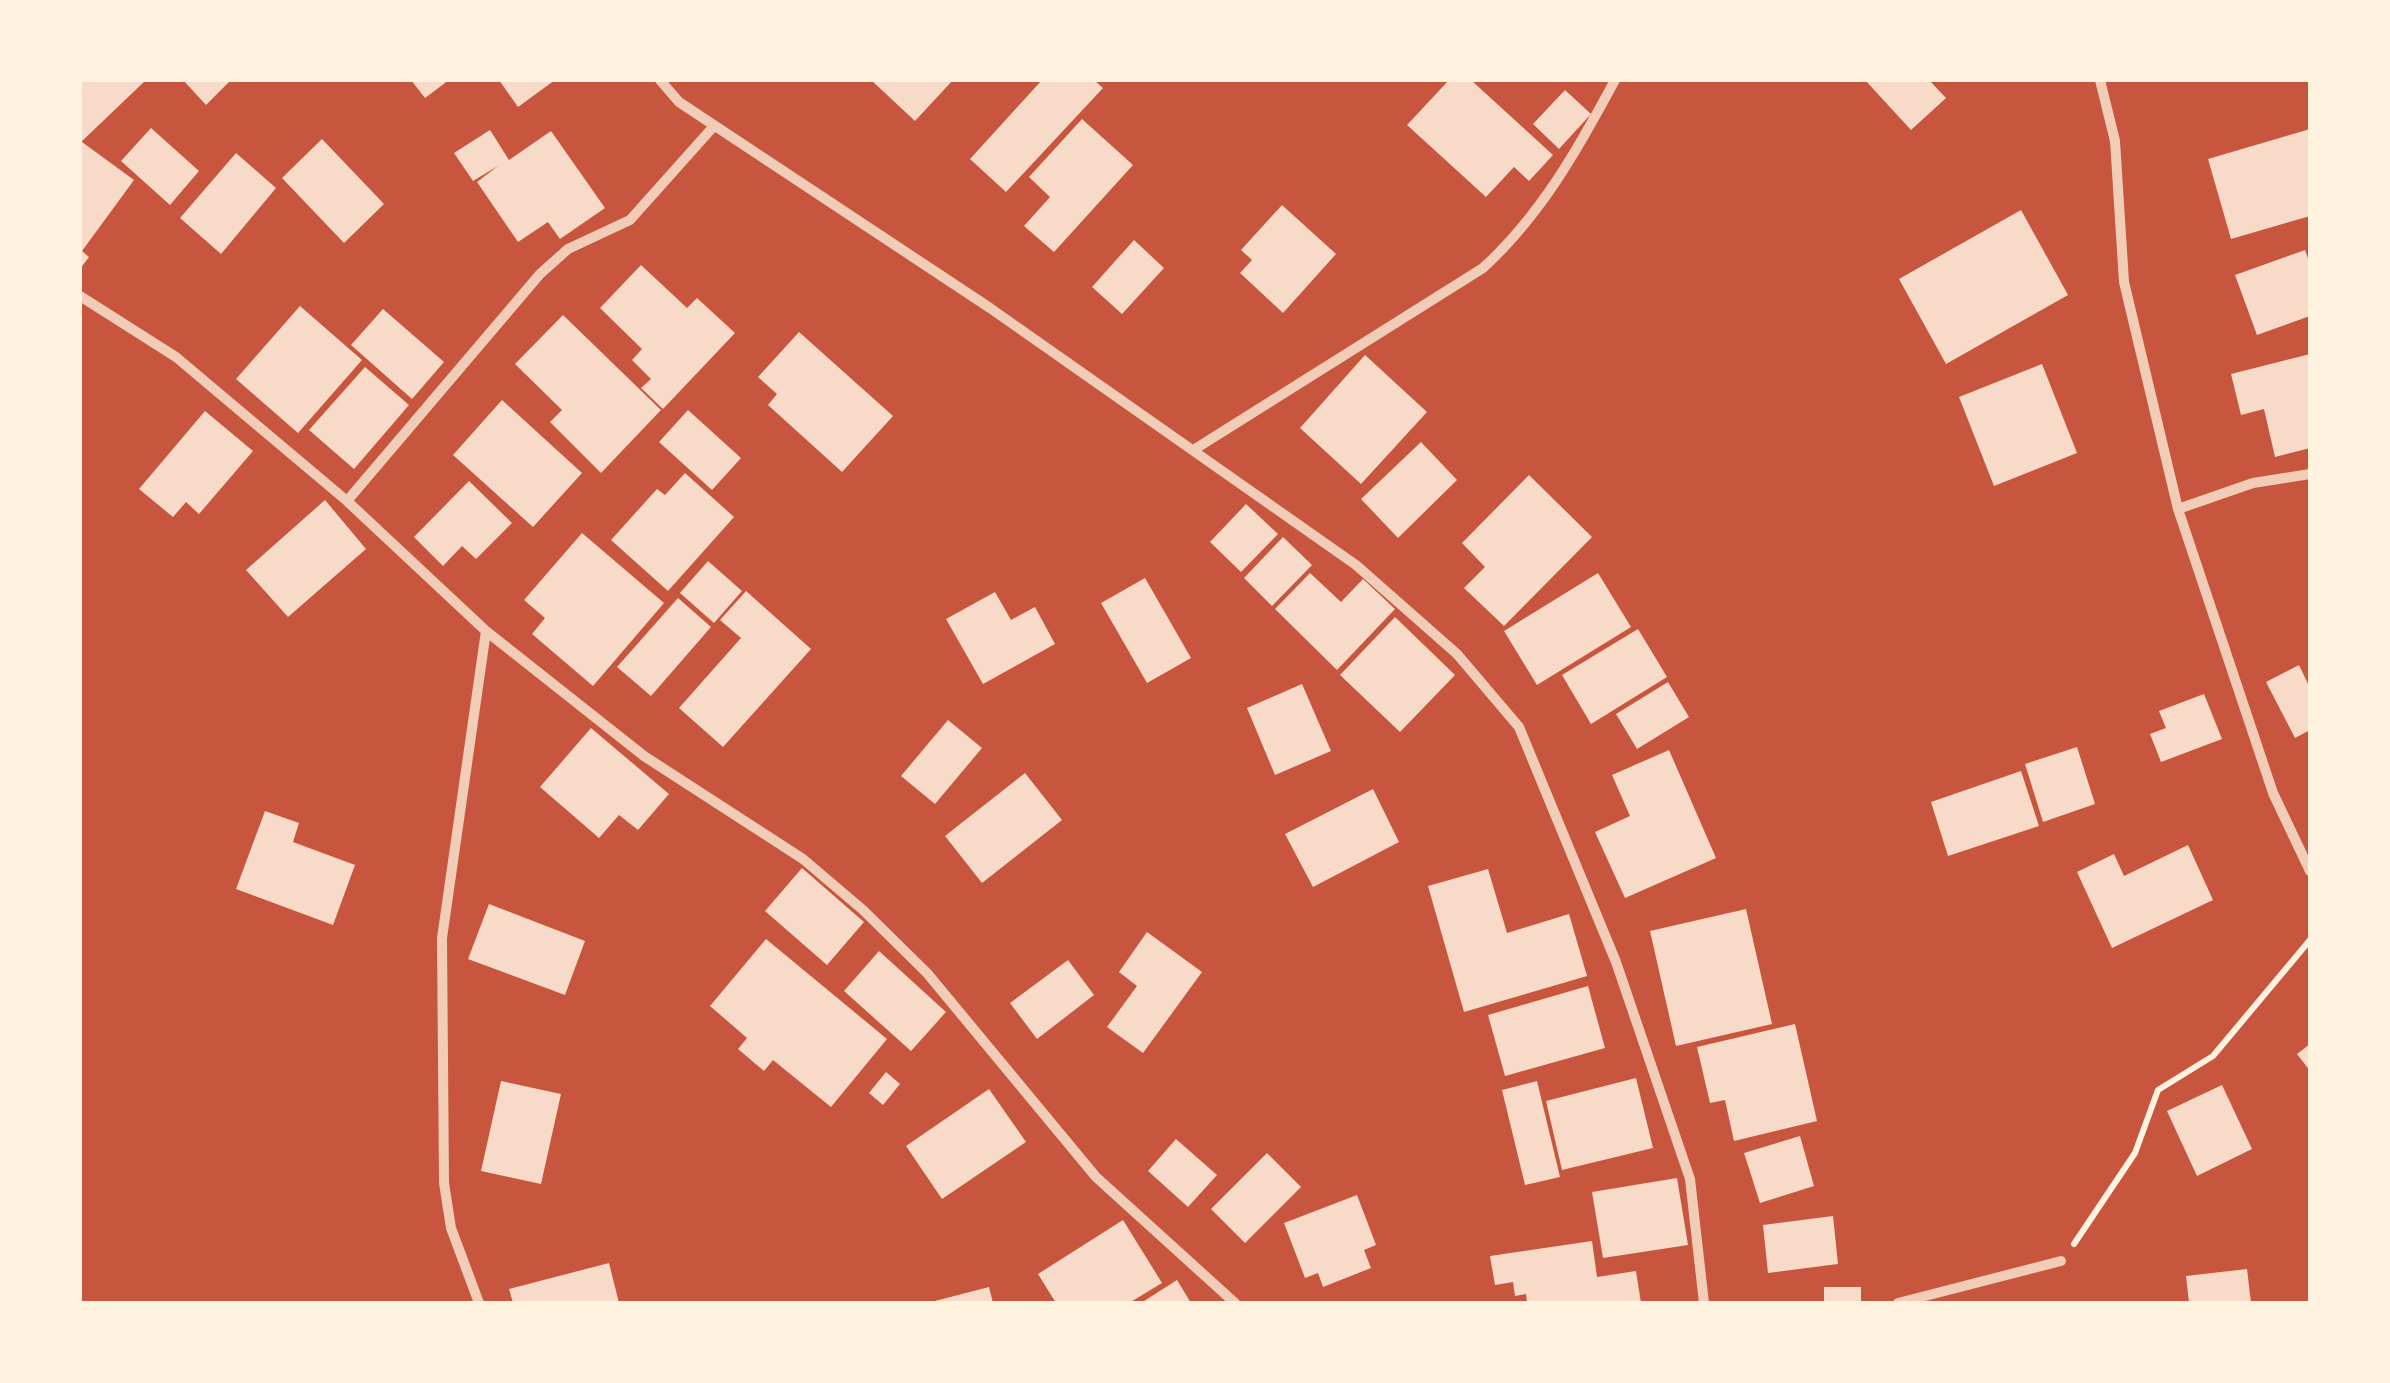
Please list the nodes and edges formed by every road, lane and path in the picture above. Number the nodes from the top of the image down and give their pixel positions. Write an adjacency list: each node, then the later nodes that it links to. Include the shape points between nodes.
1 (660, 80): 4 (street)
2 (1614, 80): 6 (street, via 1568,168 1483,268)
3 (2100, 80): 9 (street, via 2115,141 2124,282)
4 (714, 126): 6 (street); 8 (street, via 630,220 568,249 540,274)
5 (80, 296): 8 (street, via 176,357)
6 (1195, 449): 16 (street, via 1356,565 1457,654 1520,727 1616,962 1690,1179)
7 (2310, 474): 9 (street, via 2253,483)
8 (348, 501): 10 (street)
9 (2178, 509): 11 (street, via 2274,793)
10 (486, 631): 14 (street, via 442,938 444,1183 450,1228); 15 (street, via 644,756 802,859 862,910 927,973 1096,1176)
11 (2310, 871)
12 (2310, 940): 13 (path, via 2212,1056 2158,1090 2128,1166)
13 (2061, 1261): 17 (street)
14 (479, 1303)
15 (1236, 1303)
16 (1704, 1303)
17 (1898, 1303)

